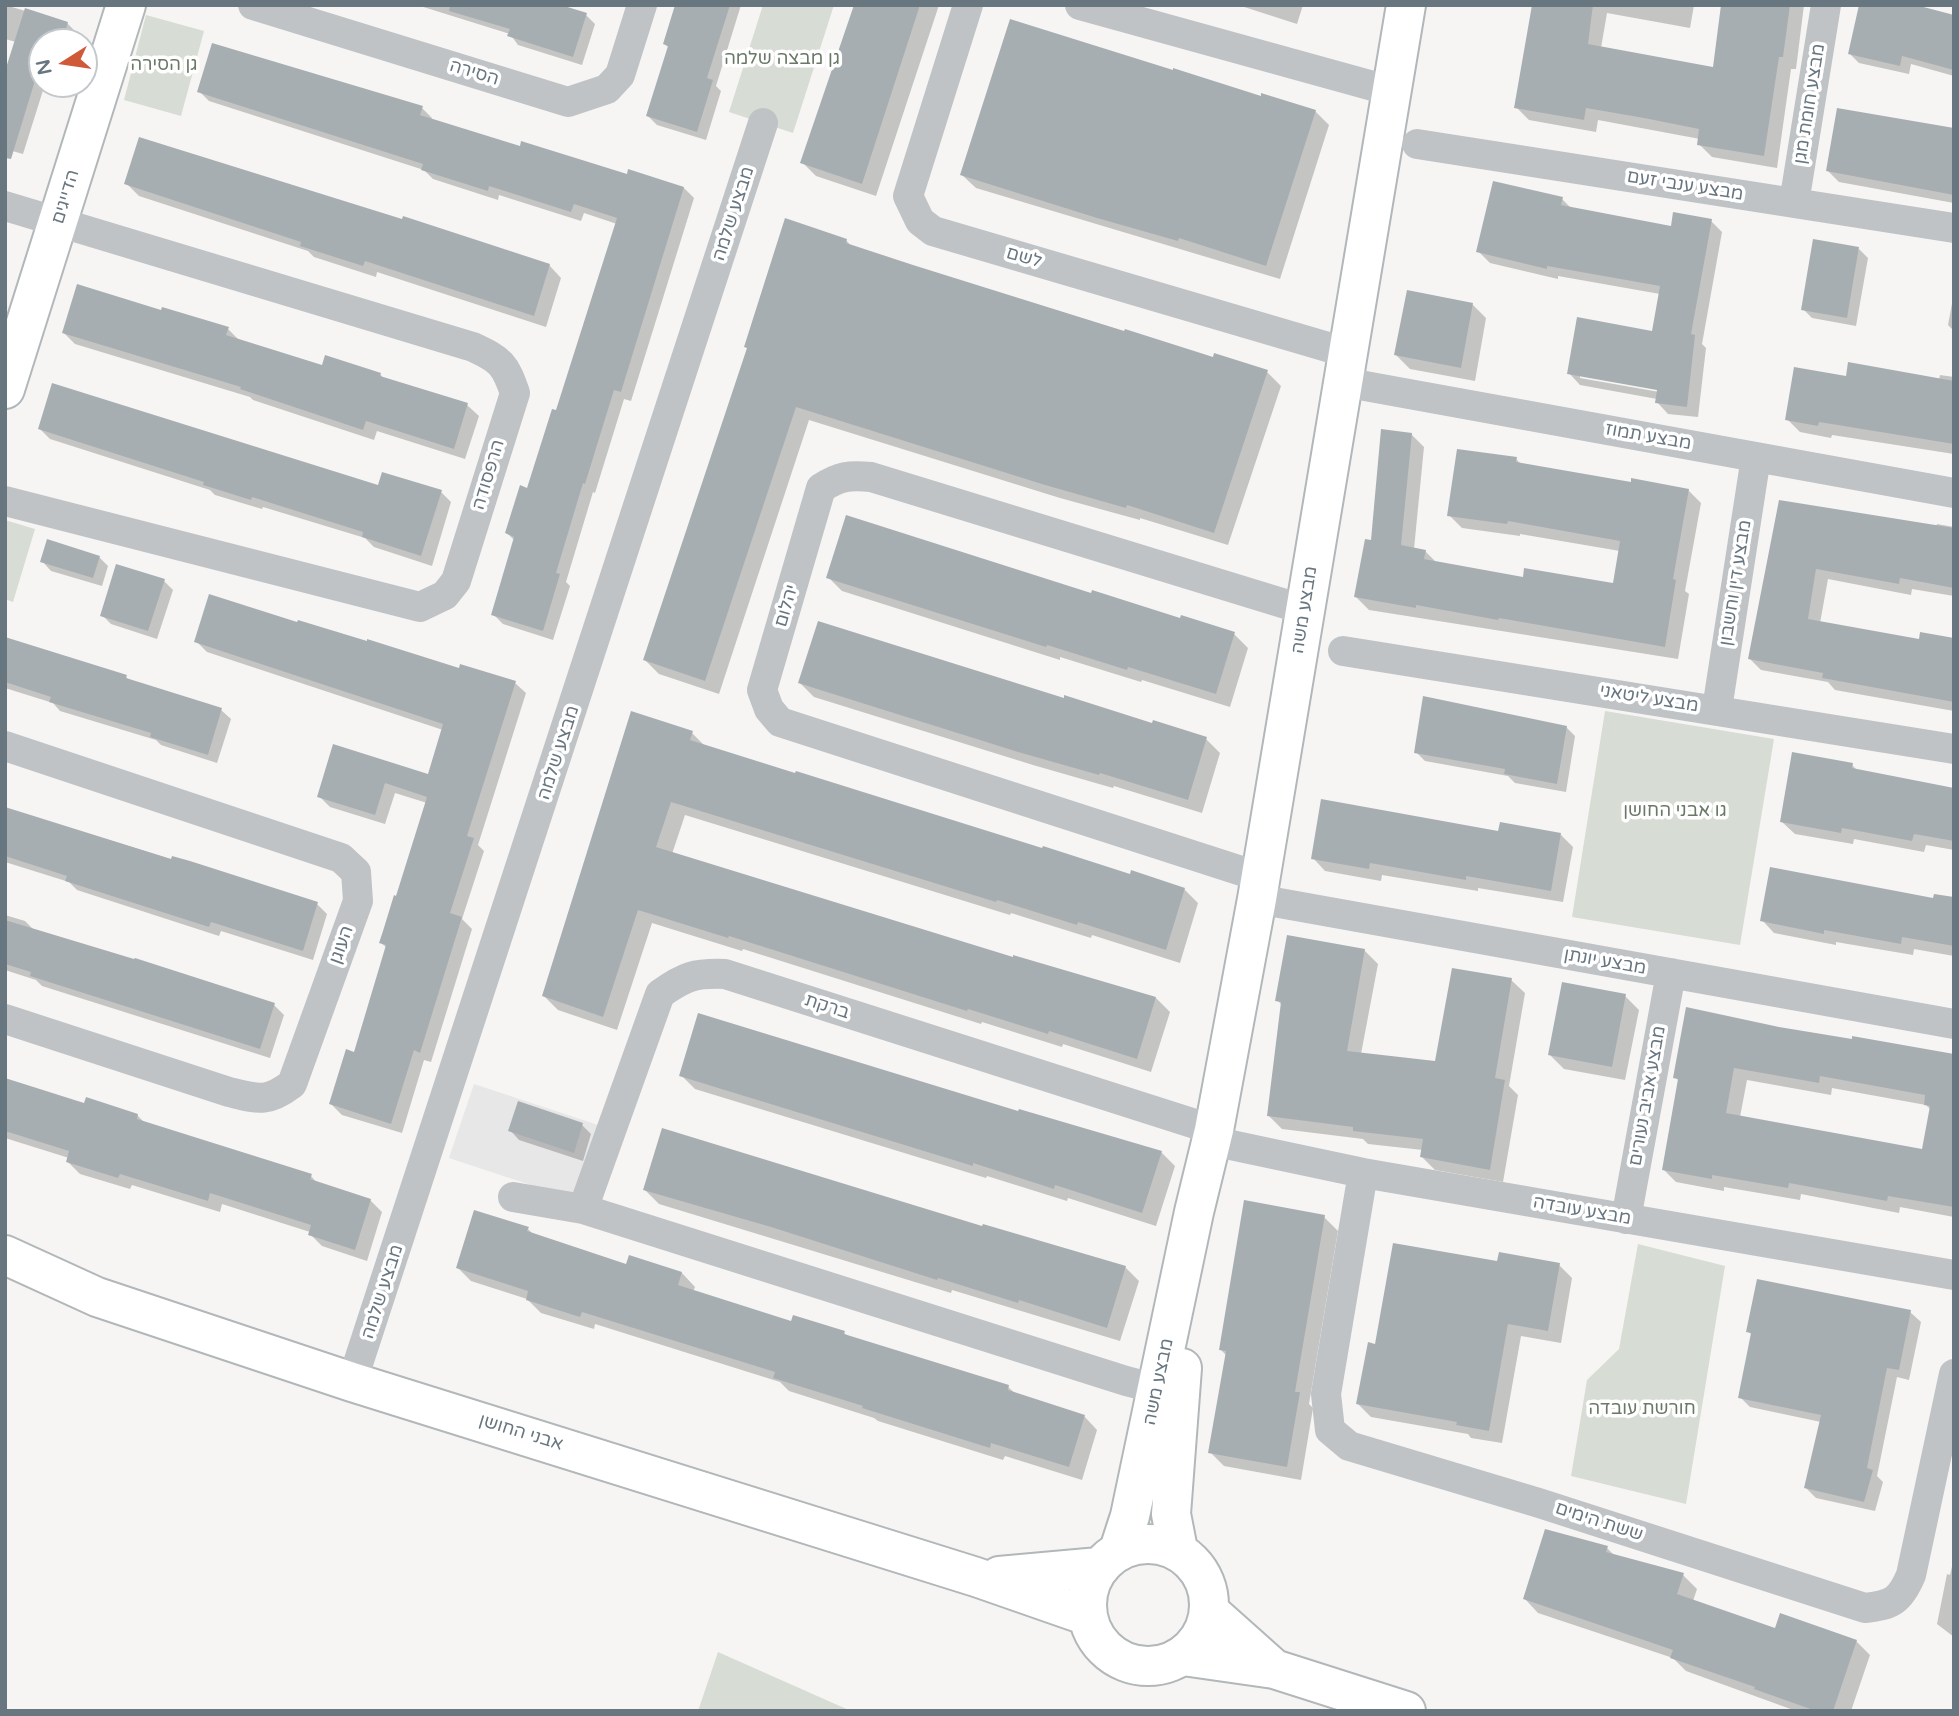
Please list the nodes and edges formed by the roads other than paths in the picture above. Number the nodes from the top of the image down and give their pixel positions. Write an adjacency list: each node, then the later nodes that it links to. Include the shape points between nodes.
1 (126, 5): 13 (street, הדייגים)
2 (253, 5): 3 (street, הסירה, via 568,102 607,89 620,75)
3 (642, 5)
4 (968, 5): 15 (street, לשם, via 908,196 920,221 933,231)
5 (1080, 5): 8 (street)
6 (1406, 5): 8 (street, מבצע משה)
7 (1826, 5): 11 (street, מבצע חומת מגן)
8 (1391, 91): 15 (street, מבצע משה)
9 (763, 123): 40 (street, מבצע שלמה)
10 (1417, 144): 11 (street, מבצע ענבי זעם)
11 (1794, 203): 14 (street, מבצע ענבי זעם)
12 (5, 206): 13 (street)
13 (58, 223): 16 (street, הדייגים); 19 (street, הרפסודה, via 473,346 506,369 515,393 456,581 445,595 420,607)
14 (1954, 228)
15 (1345, 368): 17 (street, מבצע תמוז); 20 (street, מבצע משה)
16 (5, 389)
17 (1756, 457): 18 (street, מבצע תמוז); 22 (street, מבצע דין וחשבון)
18 (1954, 493)
19 (5, 501)
20 (1305, 610): 25 (street, מבצע משה); 25 (street, יהלום, via 853,475 836,478 821,488 762,690 780,722)
21 (1343, 651): 22 (street, מבצע ליטאני)
22 (1717, 709): 24 (street, מבצע ליטאני)
23 (5, 746): 27 (street, העוגן, via 341,858 356,872 358,901 292,1084 276,1096 260,1100 229,1092)
24 (1954, 748)
25 (1259, 888): 26 (street, מבצע יונתן); 29 (street, מבצע משה)
26 (1671, 973): 28 (street, מבצע יונתן); 34 (street, מבצע אביב נעורים)
27 (5, 1019)
28 (1954, 1024)
29 (1213, 1135): 30 (street, מבצע עובדה); 32 (street, ברקת, via 725,974 700,973 660,994); 33 (street, מבצע משה)
30 (1363, 1173): 34 (street, מבצע עובדה); 39 (street, ששת הימים, via 1326,1394 1331,1430 1349,1446 1865,1608 1887,1605 1904,1593 1911,1575)
31 (513, 1197): 32 (street)
32 (583, 1209): 41 (street)
33 (1194, 1212): 41 (street, מבצע משה); 42 (street, מבצע משה, via 1171,1514)
34 (1626, 1219): 37 (street, מבצע עובדה)
35 (5, 1255): 38 (street, אבני החושן)
36 (5, 1264): 38 (street, אבני החושן)
37 (1954, 1275)
38 (68, 1282): 40 (street, אבני החושן, via 97,1297)
39 (1954, 1374)
40 (352, 1382): 44 (street, אבני החושן)
41 (1157, 1389): 43 (street, מבצע משה, via 1130,1516)
42 (1178, 1550): 43 (street, via 1139,1544); 45 (street, via 1203,1577)
43 (1109, 1559): 44 (street, אבני החושן, via 1026,1576); 46 (street, via 1091,1582)
44 (976, 1577): 46 (street, אבני החושן)
45 (1209, 1611): 47 (street, via 1196,1644); 48 (street)
46 (1088, 1616): 47 (street, via 1101,1643 1125,1662 1165,1664)
47 (1183, 1656): 48 (street)
48 (1274, 1669): 49 (street)
49 (1406, 1711)

